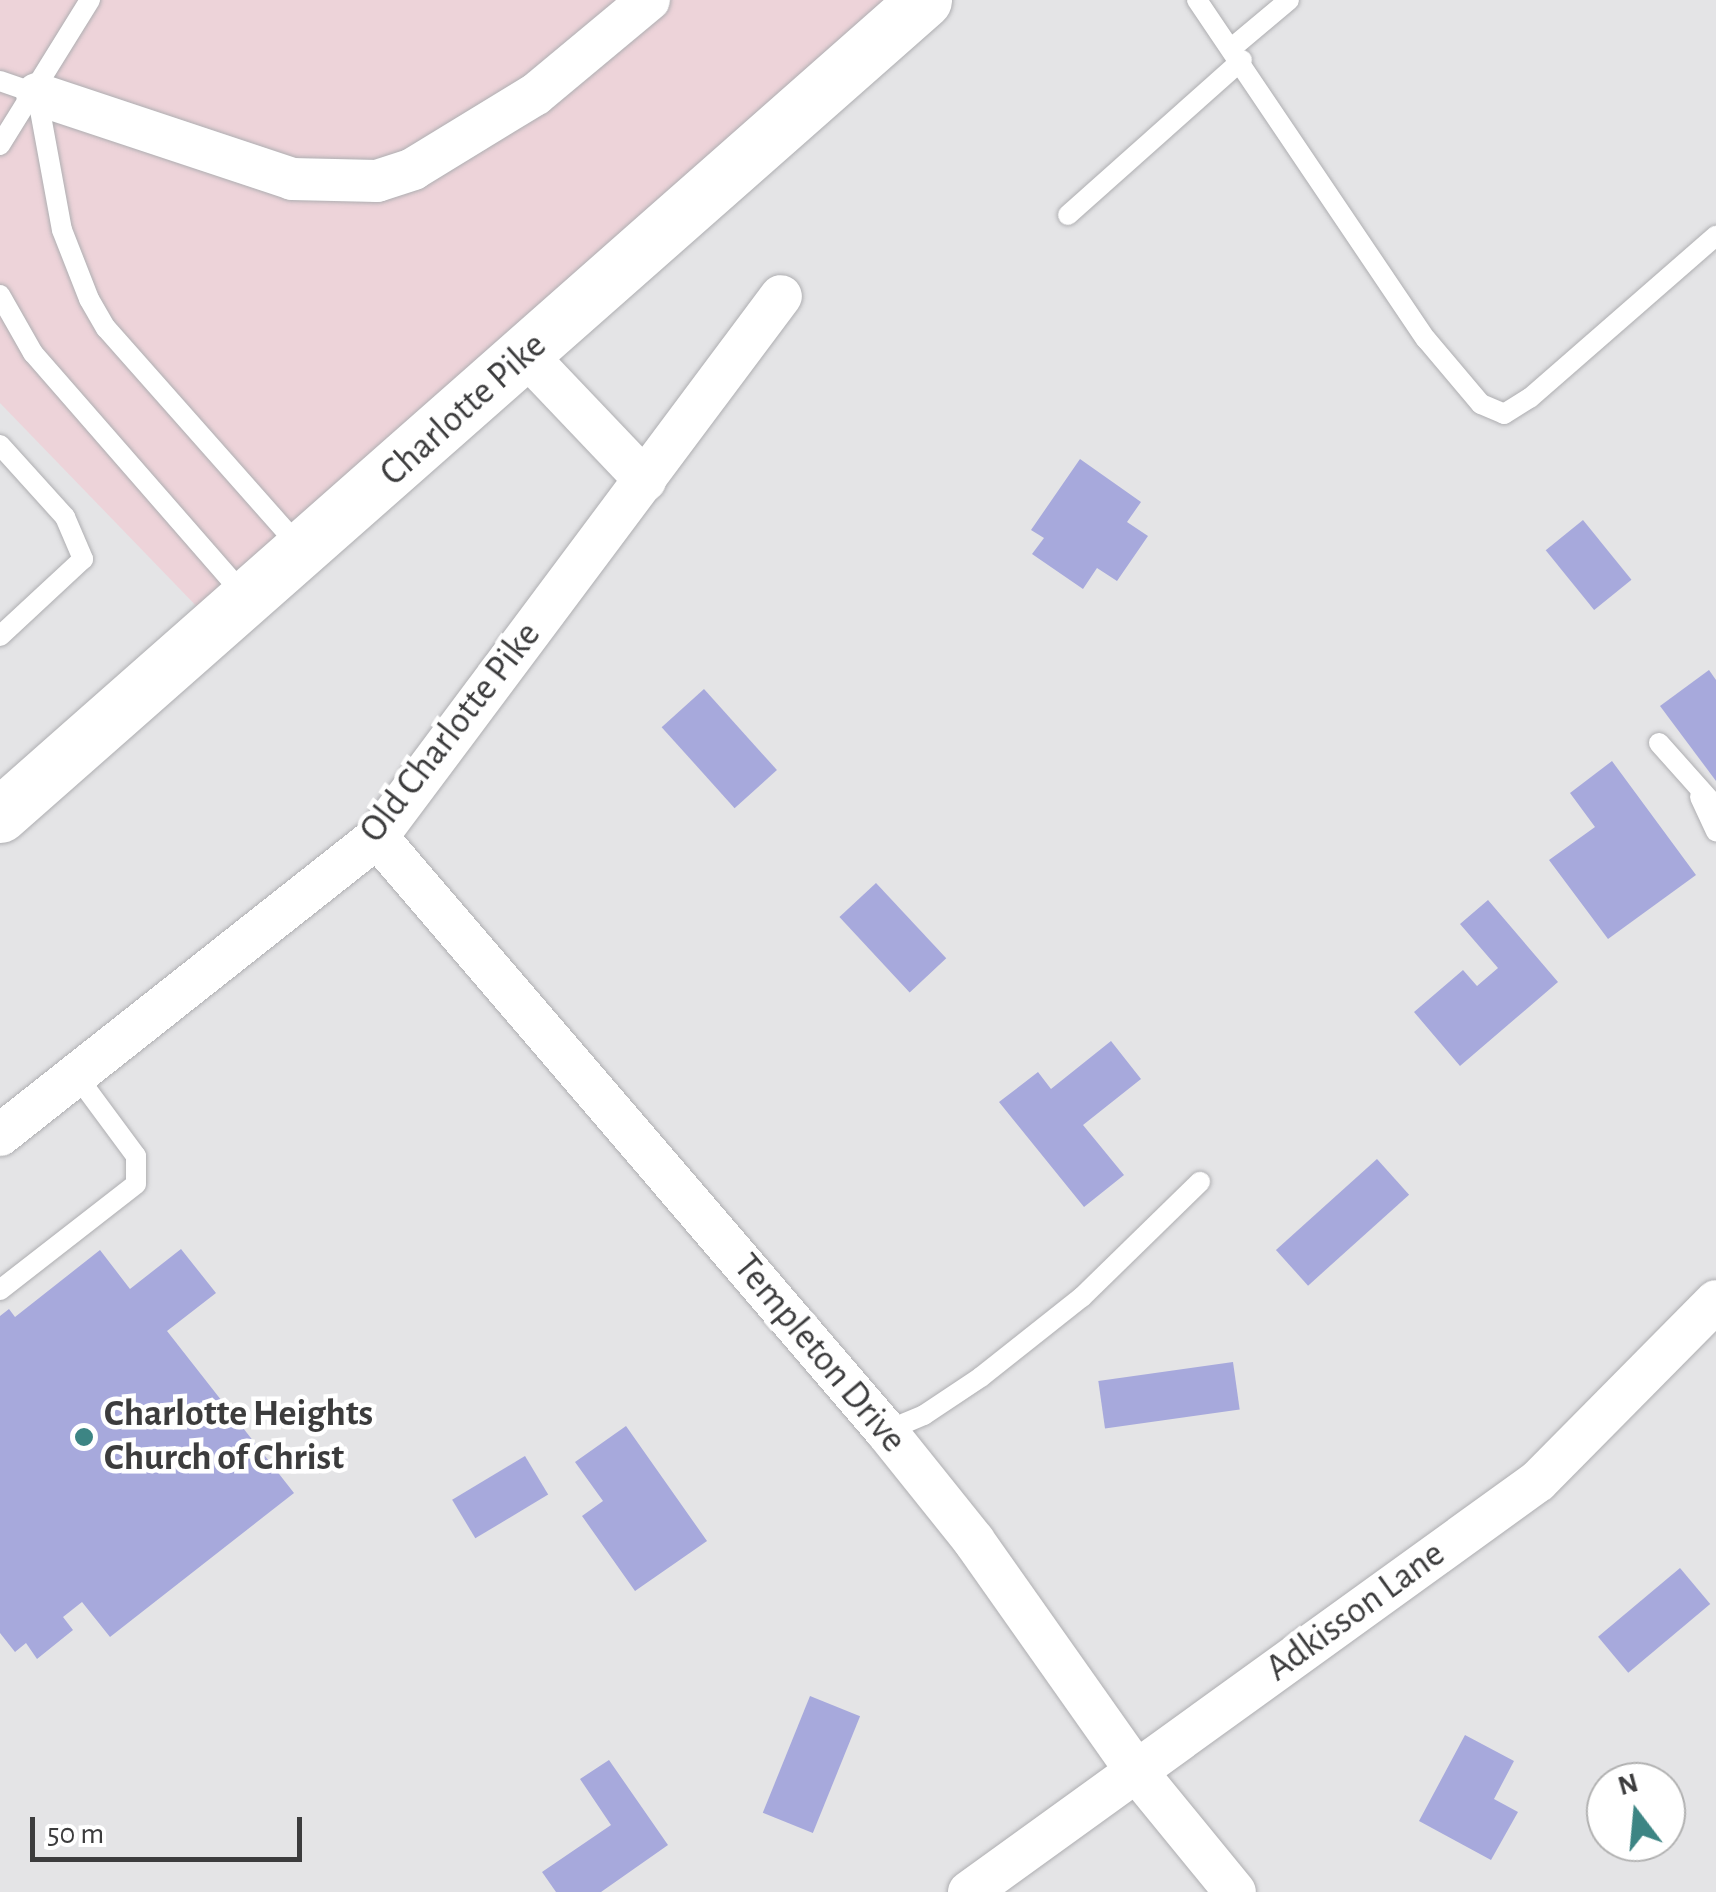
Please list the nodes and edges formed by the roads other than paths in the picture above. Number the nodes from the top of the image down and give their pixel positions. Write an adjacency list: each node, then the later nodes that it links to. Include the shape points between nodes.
1 (90, 0): 7 (lane)
2 (649, 0): 7 (street, via 536,94 413,169 377,181 292,179)
3 (924, 0): 13 (main road, Charlotte Pike)
4 (1198, 0): 6 (lane)
5 (1289, 0): 6 (lane)
6 (1238, 54): 9 (lane); 10 (lane, via 1426,339 1480,404 1504,414)
7 (19, 88): 8 (lane); 16 (lane, via 62,230 106,328)
8 (0, 145)
9 (1068, 214)
10 (1716, 236)
11 (0, 296): 17 (lane, via 33,353)
12 (781, 296): 15 (street, Old Charlotte Pike)
13 (526, 355): 15 (street); 16 (main road, Charlotte Pike)
14 (0, 445): 18 (lane, via 65,517 83,559)
15 (645, 480): 24 (street, Old Charlotte Pike)
16 (306, 552): 17 (main road, Charlotte Pike)
17 (248, 599): 22 (main road, Charlotte Pike)
18 (0, 636)
19 (1659, 743): 20 (lane)
20 (1693, 781): 21 (lane); 23 (lane)
21 (1716, 808)
22 (0, 816)
23 (1716, 831)
24 (378, 838): 25 (street, Old Charlotte Pike); 30 (street, Templeton Drive)
25 (76, 1076): 26 (street, Old Charlotte Pike); 28 (lane, via 136,1156 136,1184)
26 (0, 1135)
27 (1200, 1182): 30 (lane, via 1068,1309 967,1386)
28 (0, 1290)
29 (1716, 1301): 31 (street, Adkisson Lane, via 1538,1482)
30 (886, 1431): 31 (street, Templeton Drive, via 974,1541)
31 (1136, 1771): 32 (street, Adkisson Lane); 33 (street, Templeton Drive)
32 (969, 1892)
33 (1235, 1892)

